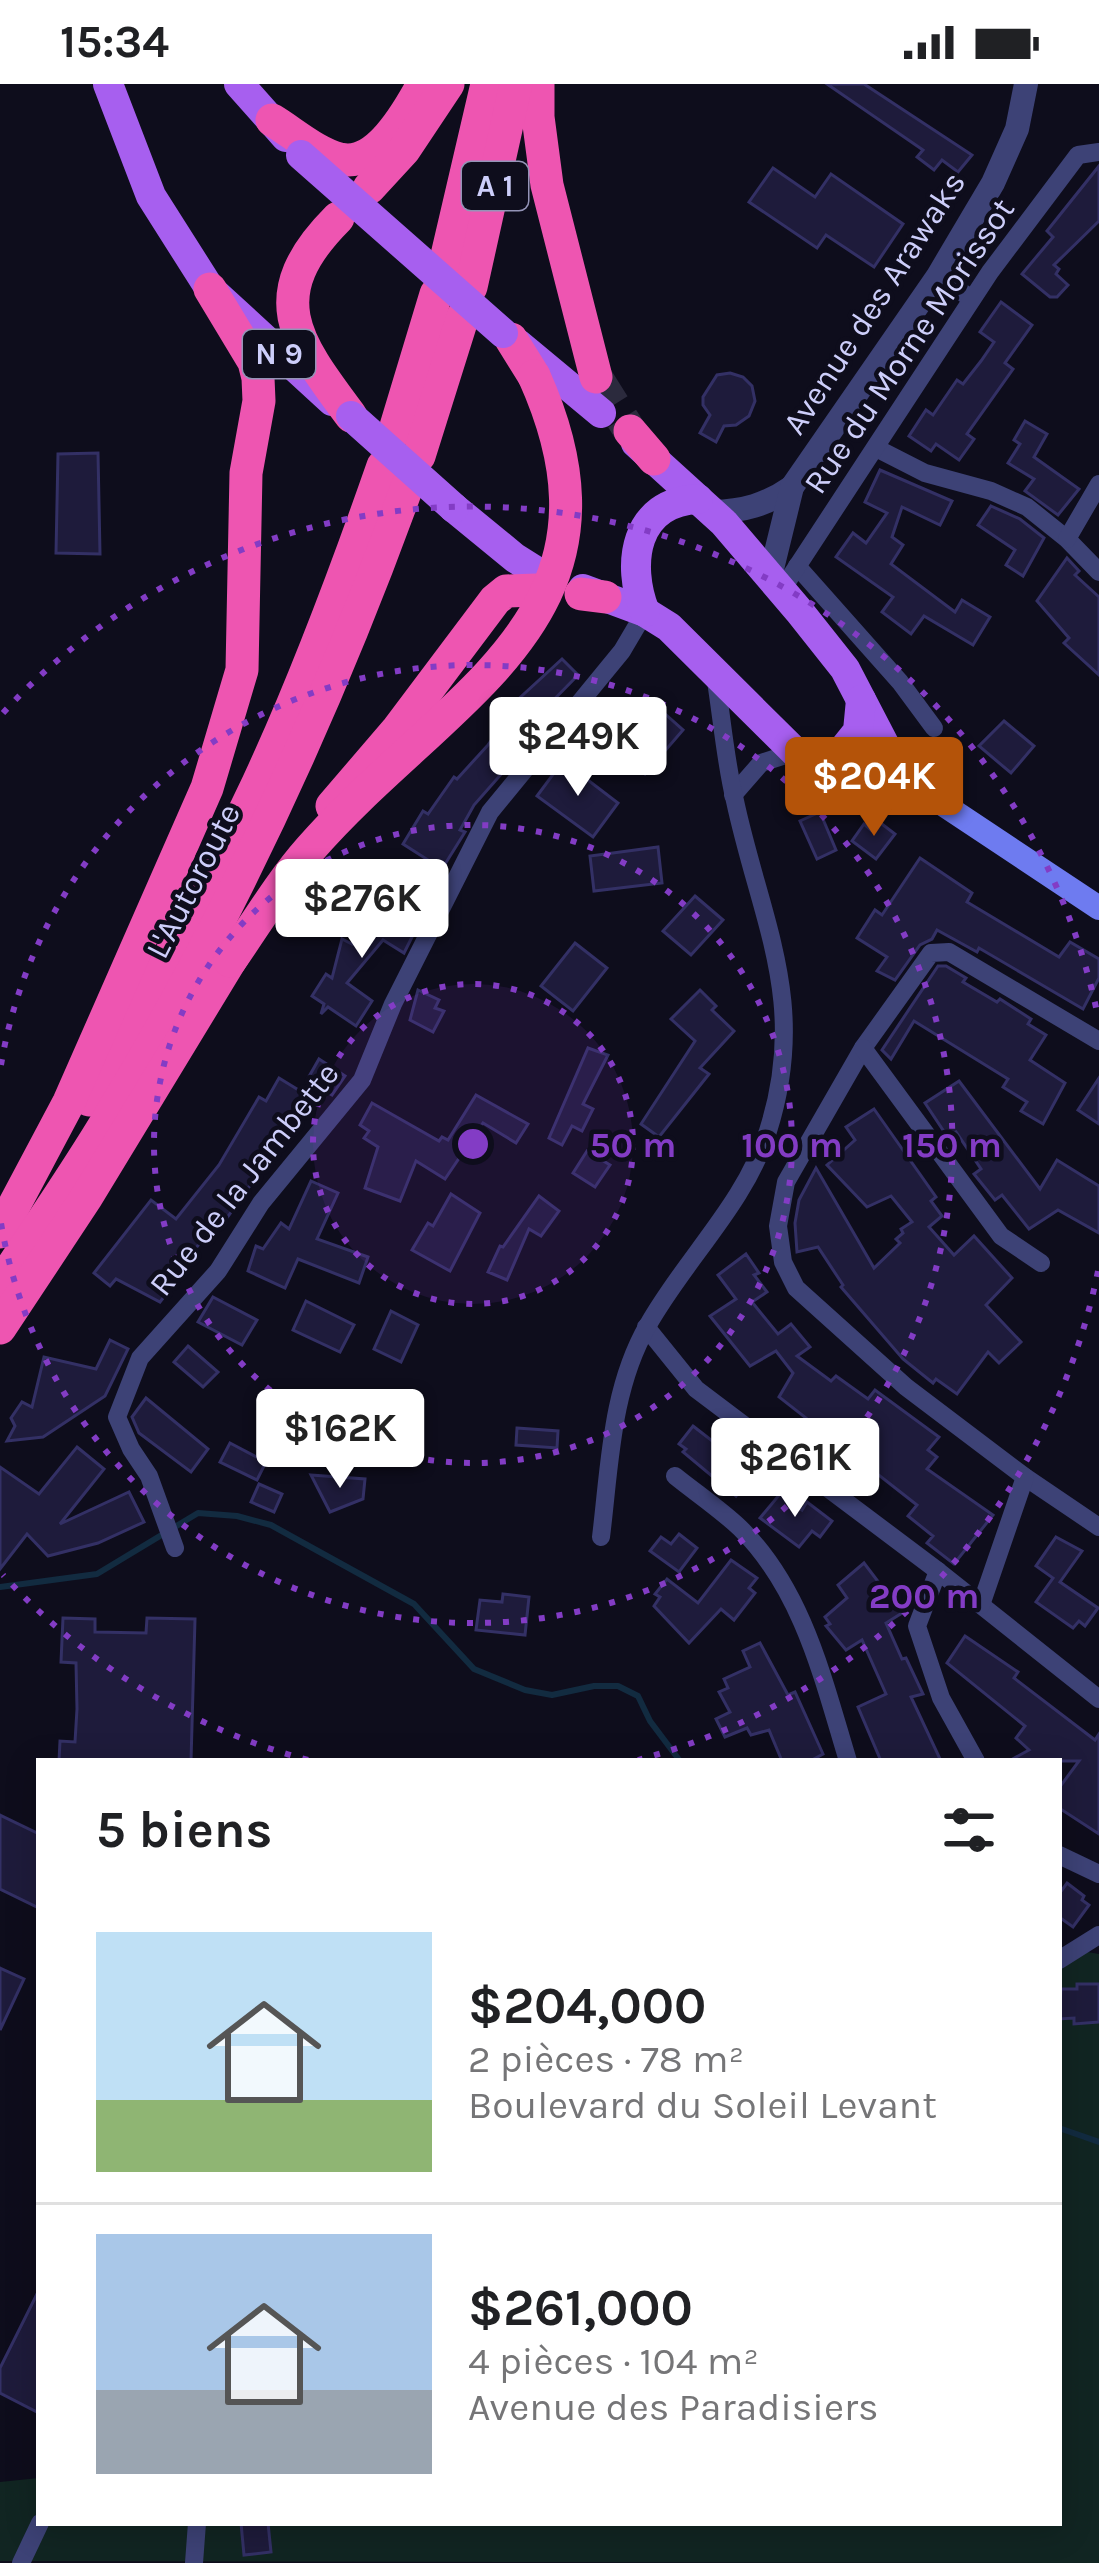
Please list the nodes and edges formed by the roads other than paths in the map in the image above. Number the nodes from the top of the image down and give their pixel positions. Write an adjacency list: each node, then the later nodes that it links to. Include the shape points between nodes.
1 (108, 84): 13 (main road, N 9)
2 (124, 84): 13 (main road)
3 (239, 84): 10 (main road)
4 (423, 84): 11 (highway, via 372,150 353,159)
5 (448, 84): 14 (highway)
6 (487, 84): 23 (highway, L'Autoroute / A 1)
7 (516, 84): 23 (highway, L'Autoroute / A 1, via 467,302)
8 (538, 84): 20 (highway, via 548,185)
9 (1026, 84): 16 (street, Avenue des Arawaks, via 993,183)
10 (272, 120): 11 (highway)
11 (307, 150): 19 (main road, bridge)
12 (1099, 152): 18 (street, Rue du Morne Morissot, via 1078,155)
13 (136, 163): 17 (main road, N 9)
14 (370, 188)
15 (338, 218): 21 (highway, via 302,261 292,316 315,368)
16 (938, 276): 18 (street); 25 (street, Avenue des Arawaks)
17 (210, 289): 21 (main road, N 9); 44 (highway, via 254,362 260,401 247,472 242,670 207,788 69,1102)
18 (972, 299): 22 (street, Rue du Morne Morissot)
19 (507, 336): 26 (main road); 41 (highway, bridge, via 552,415 566,487 552,585 503,657 309,850)
20 (596, 377)
21 (351, 416): 30 (main road, bridge)
22 (876, 448): 27 (street, via 925,473 1009,498); 29 (street, Rue du Morne Morissot)
23 (401, 460): 45 (highway, L'Autoroute / A 1, via 170,959); 47 (highway, L'Autoroute / A 1, via 339,663 275,806 110,1117)
24 (1099, 484): 27 (street)
25 (792, 487): 26 (street, Avenue des Arawaks, via 737,511); 29 (street, Avenue des Arawaks)
26 (705, 505): 29 (main road); 32 (main road, via 674,503 638,546 633,573)
27 (1067, 539): 28 (street)
28 (1099, 572)
29 (783, 578): 34 (main road); 35 (street, via 900,682)
30 (540, 582): 41 (highway, bridge, via 495,600 398,730 296,847)
31 (590, 593): 32 (main road)
32 (645, 612): 33 (main road); 54 (street, Rue de la Jambette, via 622,652 490,812 362,1080 261,1203 218,1270 140,1358 117,1417)
33 (714, 670): 36 (main road); 39 (street)
34 (861, 700): 37 (main road, via 851,744); 38 (main road)
35 (934, 728)
36 (795, 752): 37 (main road); 39 (street, via 761,763)
37 (827, 757): 38 (main road)
38 (914, 785): 40 (main road)
39 (733, 794): 48 (street, via 779,963 781,1064 752,1168)
40 (1099, 908)
41 (230, 961): 49 (highway)
42 (1099, 1041): 43 (street, via 940,950 924,959)
43 (862, 1048): 46 (street, via 1001,1236); 51 (street, via 786,1182 778,1226 784,1262 811,1303)
44 (0, 1232)
45 (0, 1241)
46 (1041, 1263)
47 (0, 1285)
48 (646, 1327): 53 (street, via 617,1406); 55 (street, via 696,1389)
49 (0, 1328)
50 (675, 1476): 58 (street, via 741,1529 780,1578 811,1640)
51 (1025, 1478): 52 (street); 56 (street)
52 (1099, 1527)
53 (601, 1537)
54 (175, 1548)
55 (938, 1571): 56 (street); 59 (street, via 917,1626 940,1698)
56 (981, 1605): 57 (street)
57 (1099, 1699)
58 (847, 1758)
59 (974, 1758)
60 (1062, 1856): 61 (street)
61 (1099, 1874)
62 (1099, 1935): 63 (street)
63 (1062, 1958)
64 (39, 2526): 66 (street)
65 (197, 2526): 67 (street)
66 (21, 2563)
67 (194, 2563)

